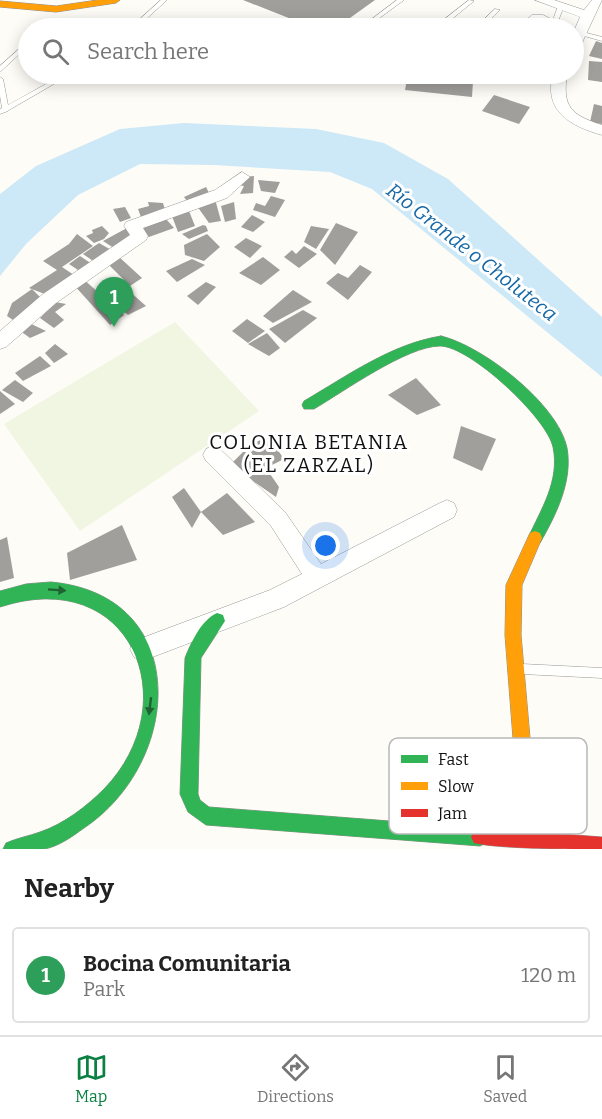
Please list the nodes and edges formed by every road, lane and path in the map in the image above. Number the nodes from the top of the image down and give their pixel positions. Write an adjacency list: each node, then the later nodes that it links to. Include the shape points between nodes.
1 (20, 0): 2 (main road)
2 (83, 0)
3 (117, 0): 9 (main road, via 56,9)
4 (164, 0): 13 (lane)
5 (401, 0): 14 (lane)
6 (541, 0): 10 (street)
7 (599, 0): 12 (street)
8 (471, 1): 15 (lane)
9 (0, 4)
10 (561, 6): 12 (street); 17 (lane)
11 (497, 10): 16 (lane)
12 (587, 15): 18 (street)
13 (146, 18)
14 (377, 18)
15 (449, 18)
16 (489, 18)
17 (557, 18)
18 (584, 22)
19 (584, 39): 20 (lane)
20 (602, 39)
21 (18, 53): 22 (lane)
22 (0, 70)
23 (0, 79): 26 (lane)
24 (50, 84): 26 (lane)
25 (557, 84): 27 (street, via 558,104 565,114)
26 (3, 111)
27 (602, 130)
28 (242, 177): 29 (street, via 221,194 132,226 140,236 85,272)
29 (0, 342)
30 (309, 405): 37 (main road, via 394,356 438,341 463,346 490,364 539,412 560,444 561,478 551,512 530,546 514,585)
31 (213, 455): 33 (street, via 278,519)
32 (447, 510): 33 (street)
33 (318, 578): 35 (street)
34 (0, 599): 36 (main road, one-way to 36, via 57,588 100,601 133,632)
35 (217, 621): 36 (street); 40 (main road, via 193,658 189,794 194,806 206,816)
36 (142, 649): 46 (main road, one-way to 46, via 151,674 151,696 148,723 130,770 100,804 51,838)
37 (516, 668): 38 (lane); 39 (main road)
38 (602, 673)
39 (522, 738)
40 (389, 830)
41 (439, 834): 43 (main road)
42 (529, 834): 43 (main road)
43 (530, 841): 44 (main road)
44 (562, 846): 45 (main road)
45 (602, 846)
46 (12, 849)

